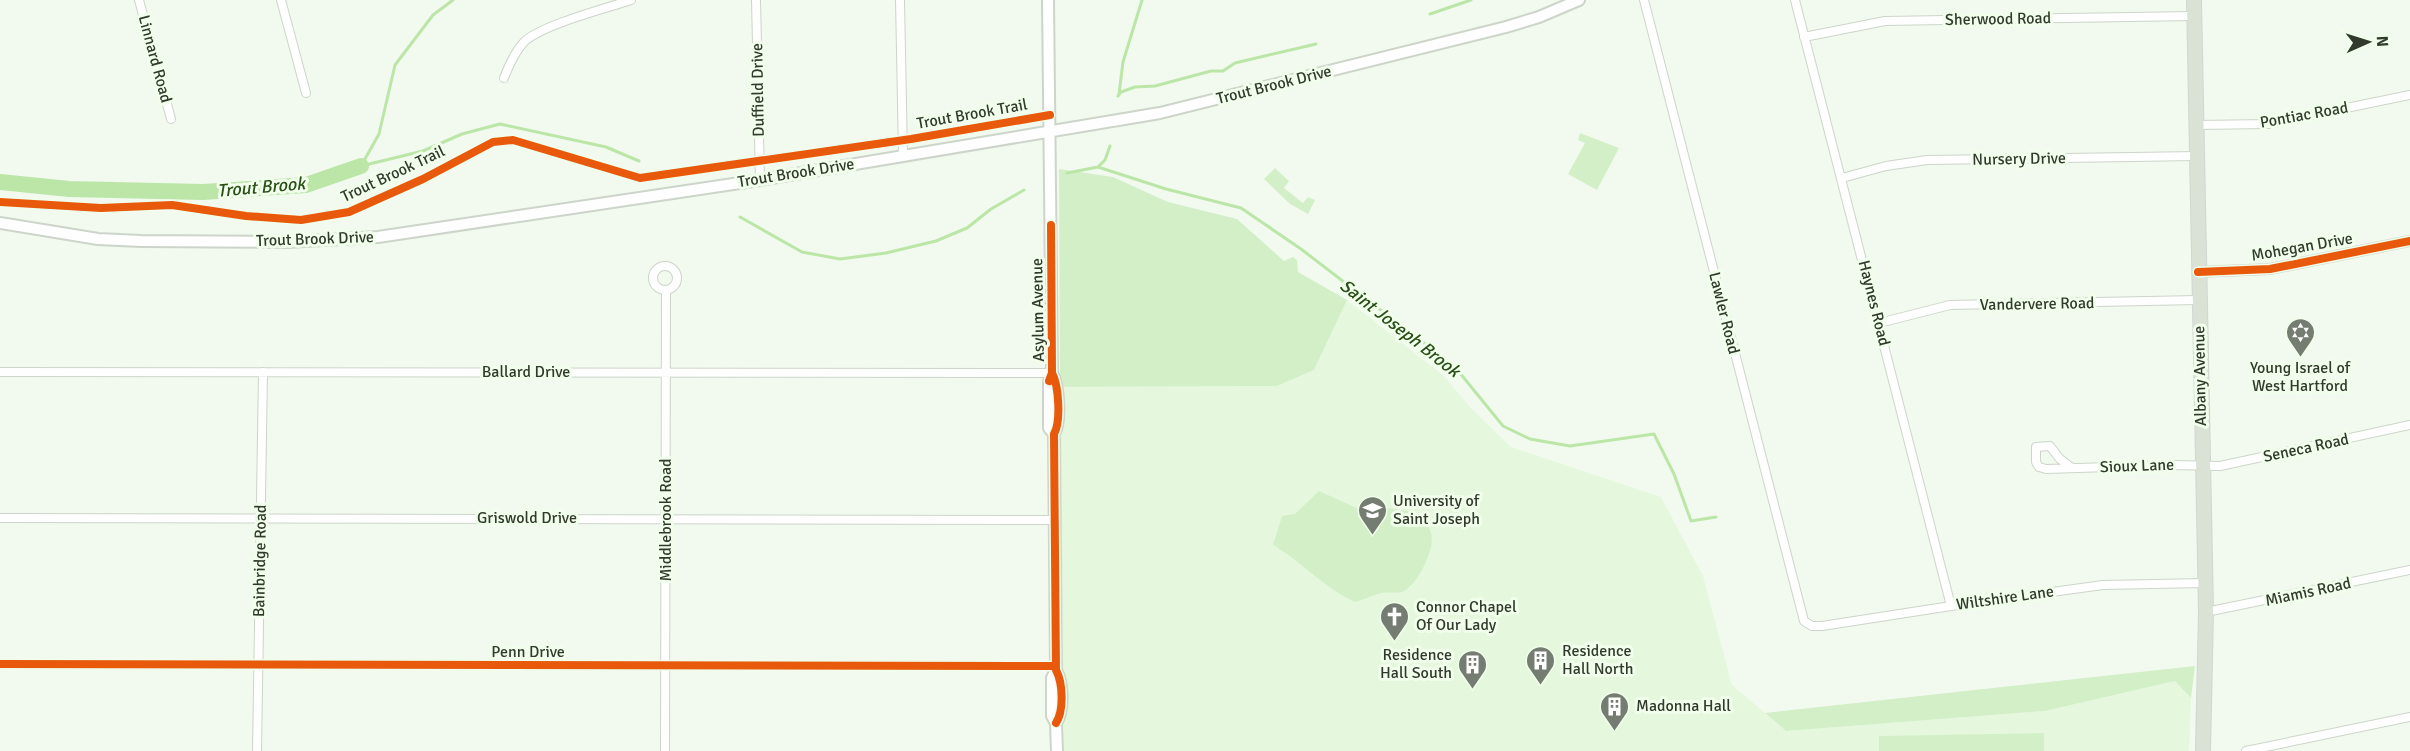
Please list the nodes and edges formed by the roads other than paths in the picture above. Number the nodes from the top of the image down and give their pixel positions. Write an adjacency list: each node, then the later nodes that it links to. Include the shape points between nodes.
1 (139, 0): 16 (street, Linnard Road)
2 (281, 0): 14 (street)
3 (631, 0): 13 (street, via 531,37 515,55)
4 (756, 0): 22 (street, Duffield Drive)
5 (900, 0): 19 (street)
6 (1048, 0): 18 (main road, Asylum Avenue)
7 (1579, 0): 18 (main road, Trout Brook Drive, via 1528,21 1284,83 1160,113)
8 (1644, 0): 44 (street, Lawler Road)
9 (1795, 0): 12 (street, Haynes Road)
10 (2194, 0): 11 (highway, Albany Avenue)
11 (2194, 16): 12 (street, Sherwood Road, via 1885,21); 17 (highway, Albany Avenue)
12 (1804, 37): 21 (street, Haynes Road)
13 (504, 78)
14 (306, 93)
15 (2410, 95): 17 (street, Pontiac Road, via 2268,124)
16 (171, 119)
17 (2197, 125): 20 (highway, Albany Avenue)
18 (1050, 132): 19 (main road, Trout Brook Drive); 32 (main road, Asylum Avenue)
19 (903, 155): 22 (main road, Trout Brook Drive)
20 (2197, 156): 21 (street, Nursery Drive, via 1927,160); 25 (highway, Albany Avenue)
21 (1842, 178): 28 (street, Haynes Road)
22 (760, 180): 23 (main road, Trout Brook Drive, via 339,241 109,239)
23 (0, 223)
24 (2410, 241): 25 (street, Mohegan Drive, via 2270,269)
25 (2198, 272): 27 (highway, Albany Avenue)
26 (666, 290): 31 (street, Middlebrook Road)
27 (2198, 300): 28 (street, Vandervere Road, via 1950,305); 34 (highway, Albany Avenue)
28 (1879, 324): 42 (street, Haynes Road)
29 (0, 372): 30 (street, Ballard Drive)
30 (262, 372): 31 (street, Ballard Drive); 37 (street, Bainbridge Road)
31 (667, 373): 32 (street, Ballard Drive); 38 (street, Middlebrook Road)
32 (1052, 373): 39 (main road, Asylum Avenue, via 1057,382 1058,427 1054,434)
33 (2410, 425): 34 (street, Seneca Road, via 2226,465)
34 (2202, 465): 35 (street, Sioux Lane); 41 (highway, Albany Avenue)
35 (2072, 468): 35 (street, Sioux Lane, via 2039,467 2036,447 2050,446)
36 (0, 518): 37 (street, Griswold Drive)
37 (261, 518): 38 (street, Griswold Drive); 46 (street, Bainbridge Road)
38 (666, 518): 39 (street, Griswold Drive); 47 (street, Middlebrook Road)
39 (1054, 520): 48 (main road, Asylum Avenue)
40 (2410, 570): 43 (street, Miamis Road)
41 (2205, 583): 42 (street, Wiltshire Lane, via 2103,585); 43 (highway, Albany Avenue)
42 (1951, 606): 44 (street, Wiltshire Lane, via 1822,626)
43 (2206, 612): 53 (highway, Albany Avenue)
44 (1807, 624)
45 (0, 664): 46 (street, Penn Drive)
46 (259, 664): 47 (street, Penn Drive); 50 (street, Bainbridge Road)
47 (665, 666): 48 (street, Penn Drive); 51 (street, Middlebrook Road)
48 (1056, 668): 52 (main road, Asylum Avenue, via 1060,677 1061,716 1056,723)
49 (2410, 717): 54 (street)
50 (257, 751)
51 (665, 751)
52 (1057, 751)
53 (2203, 751)
54 (2246, 751)

